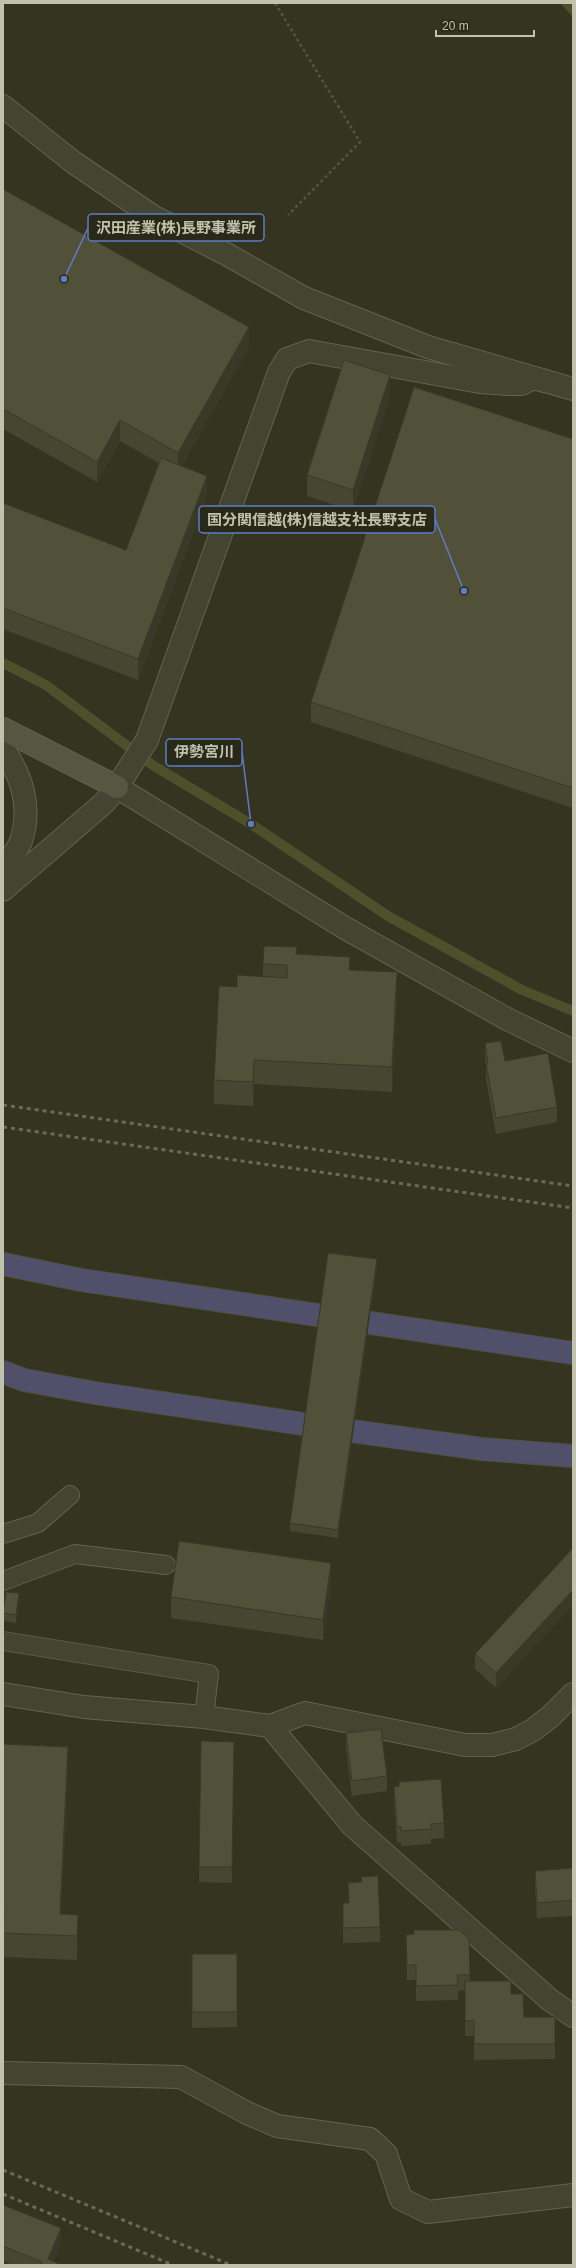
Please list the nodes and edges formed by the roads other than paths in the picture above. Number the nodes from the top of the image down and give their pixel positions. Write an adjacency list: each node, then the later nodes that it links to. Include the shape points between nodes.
1 (3, 106): 2 (street, via 73,162 154,217 304,298 428,347)
2 (545, 381): 3 (street); 6 (street, via 533,378 522,384 480,382 309,351 287,359 279,372 147,740)
3 (573, 389)
4 (3, 729): 6 (street)
5 (3, 748): 7 (street, via 24,788 26,815 20,842)
6 (117, 787): 8 (street, via 104,803); 9 (street, via 345,928)
7 (3, 870)
8 (3, 890)
9 (573, 1053)
10 (3, 1264): 11 (highway, via 81,1280)
11 (573, 1353)
12 (3, 1372): 13 (highway, via 24,1380 95,1393 322,1427 482,1449)
13 (573, 1456)
14 (70, 1495): 15 (lane, via 38,1523)
15 (3, 1534)
16 (166, 1565): 17 (lane, via 75,1554)
17 (3, 1582)
18 (3, 1641): 21 (lane, via 209,1674)
19 (3, 1694): 21 (street, via 84,1707)
20 (573, 1694): 22 (street, via 533,1730 516,1739 492,1745 465,1746 305,1713)
21 (204, 1717): 22 (street)
22 (270, 1726): 23 (street, via 352,1825 550,2000)
23 (573, 2016)
24 (3, 2073): 25 (street, via 181,2077 247,2113 277,2126 370,2139 386,2154 401,2199 428,2212)
25 (573, 2195)

